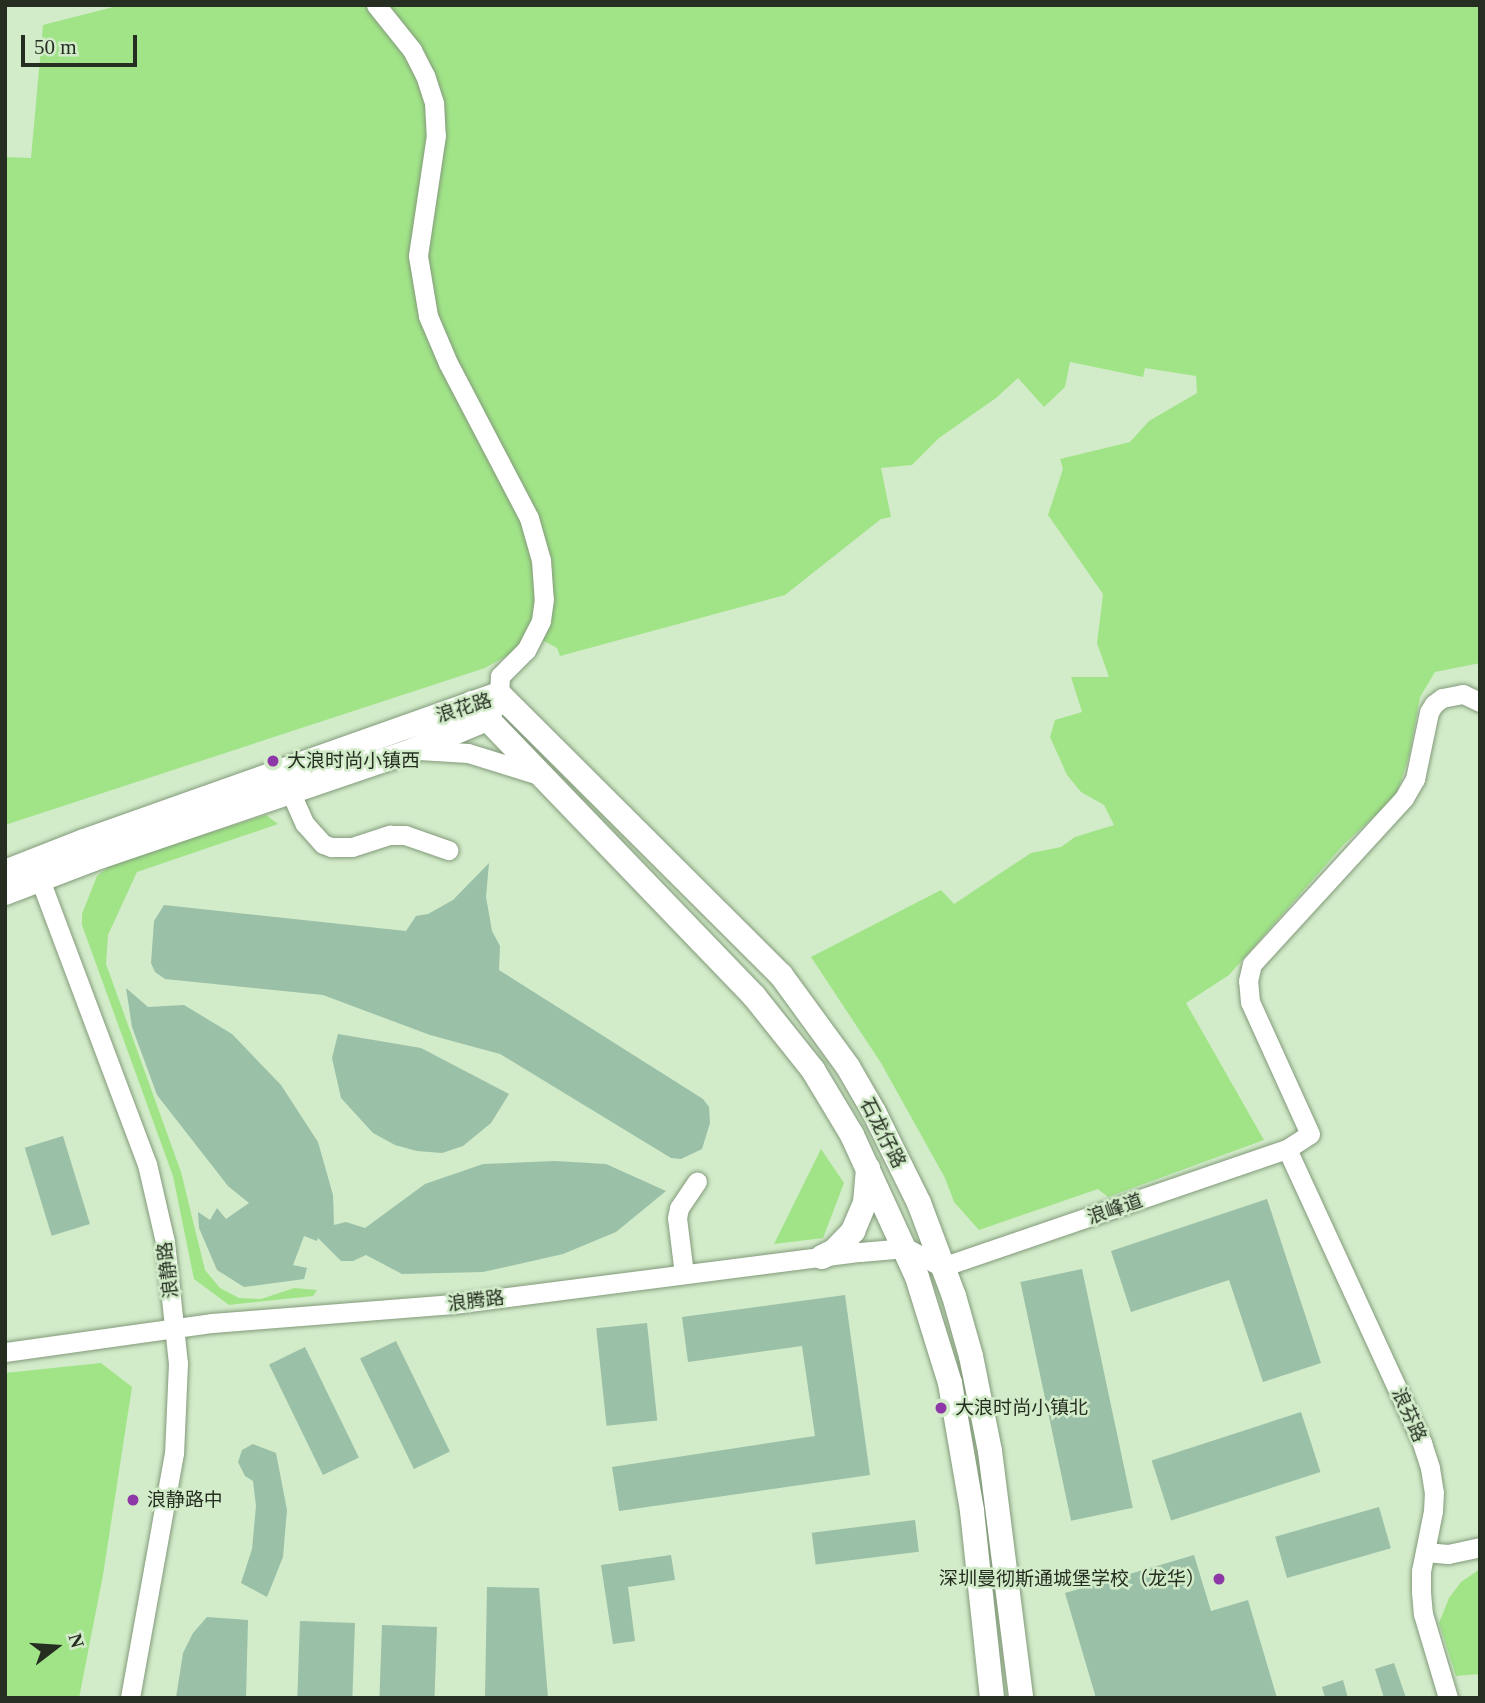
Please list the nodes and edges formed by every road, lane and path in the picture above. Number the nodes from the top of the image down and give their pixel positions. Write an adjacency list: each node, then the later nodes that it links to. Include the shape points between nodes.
1 (376, 5): 2 (street, via 415,57 434,102 436,135 418,256 428,316 529,518 541,559 541,621 526,650 500,676)
2 (499, 694): 4 (main road, 浪花路); 17 (main road, 石龙仔路, via 722,913 803,1002 874,1112 919,1203)
3 (1480, 702): 12 (street, via 1463,694 1434,704 1415,779 1404,798 1252,964 1250,1002 1310,1134)
4 (480, 711): 5 (main road, 浪花路); 6 (main road, 石龙仔路); 9 (main road, 浪花路)
5 (411, 751): 6 (street, via 468,754); 7 (main road, 浪花路)
6 (541, 775): 13 (main road, 石龙仔路, via 777,1023 828,1093)
7 (290, 791): 8 (street, via 305,824 331,847 405,835); 9 (main road, 浪花路)
8 (448, 850)
9 (36, 870): 10 (main road, 浪花路); 11 (main road, 浪花路); 19 (street, 浪静路, via 147,1164 165,1242)
10 (5, 872)
11 (5, 893)
12 (1287, 1149): 17 (street, 浪峰道); 22 (street, 浪芬路, via 1422,1443 1434,1492)
13 (869, 1167): 15 (main road, 石龙仔路); 16 (main road, via 864,1203 853,1231)
14 (697, 1181): 18 (street, via 677,1218)
15 (905, 1248): 16 (street, 浪腾路); 17 (street); 24 (main road, 石龙仔路, via 942,1352 957,1415)
16 (822, 1257): 18 (street, 浪腾路)
17 (942, 1267): 25 (main road, 石龙仔路, via 982,1402)
18 (684, 1274): 19 (street, 浪腾路, via 453,1304)
19 (174, 1328): 20 (street, 浪腾路); 23 (street, 浪静路, via 178,1363 174,1453)
20 (5, 1352)
21 (1480, 1547): 22 (street, via 1448,1554)
22 (1425, 1552): 26 (street, 浪芬路, via 1423,1614)
23 (130, 1698)
24 (992, 1698)
25 (1021, 1698)
26 (1448, 1698)

